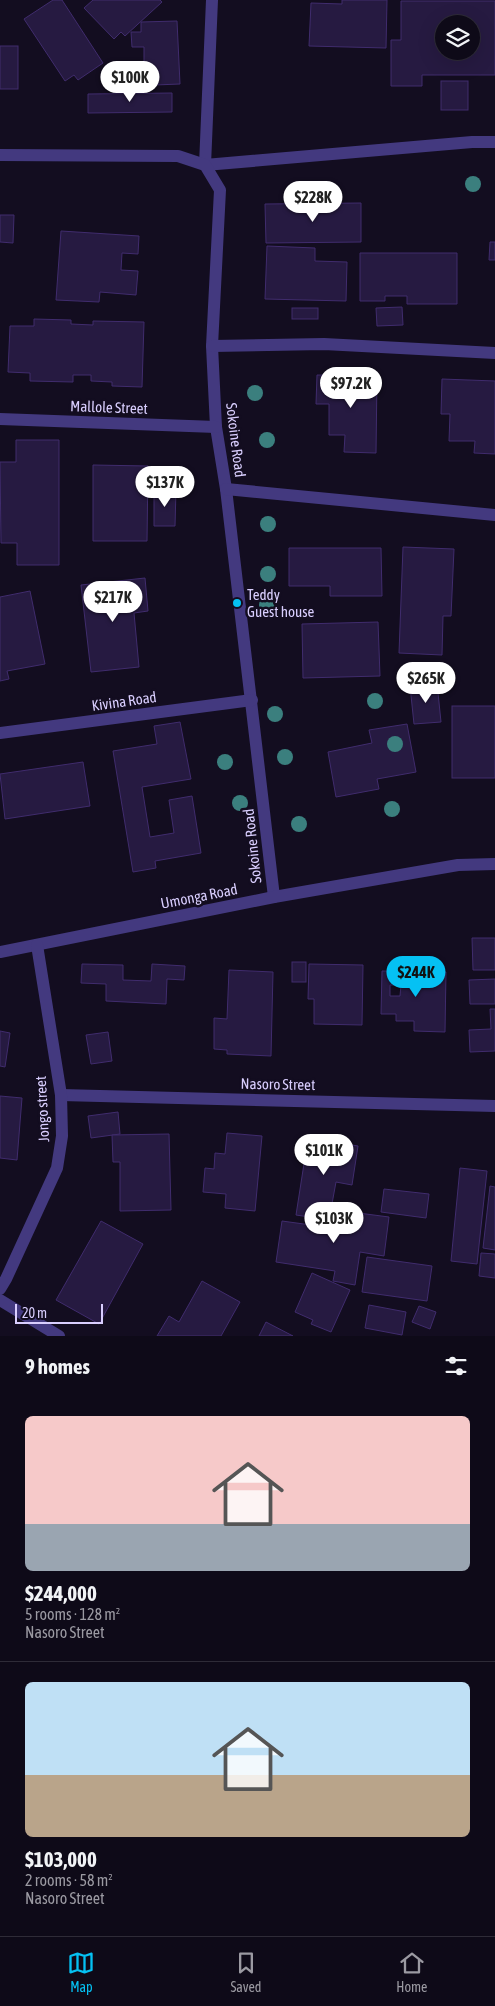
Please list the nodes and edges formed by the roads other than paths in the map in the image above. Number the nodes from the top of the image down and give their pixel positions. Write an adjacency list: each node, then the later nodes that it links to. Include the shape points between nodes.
1 (212, 0): 4 (street)
2 (495, 142): 4 (street)
3 (0, 155): 4 (street, via 178,156)
4 (205, 165): 5 (street, Sokoine Road, via 220,190)
5 (212, 346): 6 (street, via 324,344); 8 (street, Sokoine Road)
6 (495, 353)
7 (0, 419): 8 (street, Mallole Street)
8 (216, 427): 9 (street, Sokoine Road)
9 (226, 489): 10 (street); 11 (street, Sokoine Road)
10 (495, 515)
11 (252, 700): 12 (street, Kivina Road); 14 (street, Sokoine Road)
12 (0, 733)
13 (495, 864): 14 (street, Umonga Road, via 458,865)
14 (274, 897): 15 (street, Umonga Road)
15 (37, 946): 16 (street, Umonga Road); 17 (street, Jongo street)
16 (0, 952)
17 (60, 1095): 18 (street, Nasoro Street); 19 (street, Jongo street, via 62,1136 57,1168)
18 (495, 1106)
19 (2, 1281)
20 (0, 1300): 21 (street)
21 (59, 1336)

